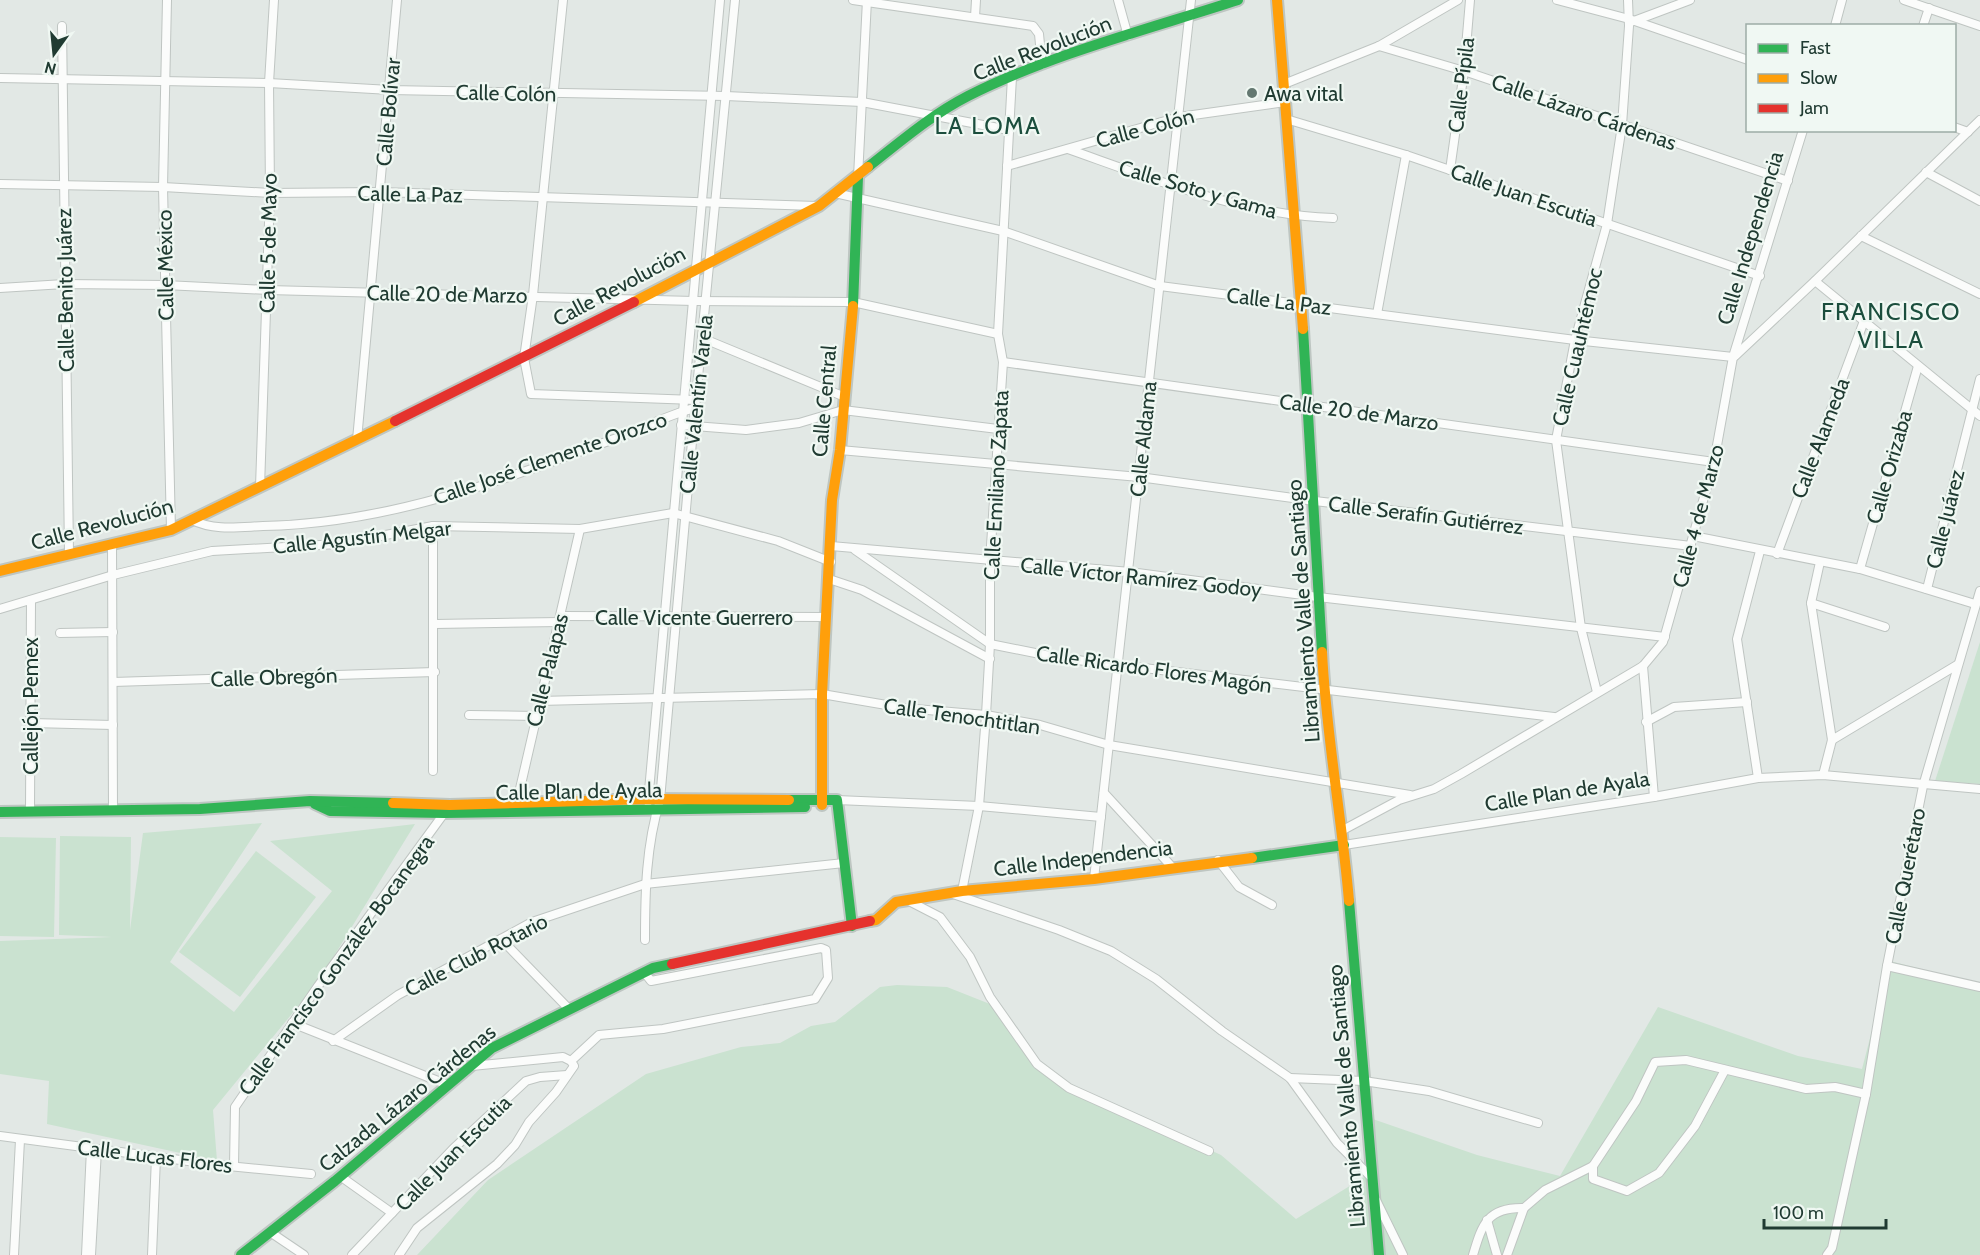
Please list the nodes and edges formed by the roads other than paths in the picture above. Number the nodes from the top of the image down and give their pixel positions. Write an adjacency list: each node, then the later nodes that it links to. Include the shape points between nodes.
1 (167, 0): 39 (street, Calle México)
2 (274, 0): 40 (street, Calle 5 de Mayo)
3 (397, 0): 42 (street, Calle Bolívar)
4 (563, 0): 43 (street)
5 (720, 0): 44 (street, Calle Valentín Varela)
6 (735, 0): 45 (street, Calle Valentín Varela)
7 (853, 0): 8 (street)
8 (867, 0): 23 (street); 46 (street, Calle Central)
9 (976, 0): 23 (street)
10 (1118, 0): 29 (street)
11 (1191, 0): 22 (street, Calle Aldama)
12 (1238, 0): 22 (street, Calle Revolución)
13 (1277, 0): 41 (street, Libramiento Valle de Santiago)
14 (1458, 0): 30 (street)
15 (1470, 0): 35 (street, Calle Pípila)
16 (1557, 0): 24 (street)
17 (1628, 0): 24 (street, Calle Cuauhtémoc)
18 (1690, 0): 24 (street)
19 (1842, 0): 25 (street)
20 (1904, 0): 21 (street)
21 (1929, 8): 26 (street); 28 (street)
22 (1190, 16): 29 (street, Calle Revolución); 49 (street, Calle Aldama)
23 (975, 17): 34 (street, via 1034,26 1039,34)
24 (1631, 20): 32 (street); 52 (street, Calle Cuauhtémoc)
25 (1836, 24)
26 (1924, 24)
27 (62, 26): 38 (street, Calle Benito Juárez)
28 (1980, 26)
29 (1128, 36): 34 (street, Calle Revolución)
30 (1379, 46): 35 (street, Calle Lázaro Cárdenas); 41 (street)
31 (1746, 53): 32 (street)
32 (1736, 56): 33 (street)
33 (1746, 59)
34 (1042, 65): 37 (street, Calle Revolución)
35 (1464, 71): 52 (street, Calle Lázaro Cárdenas); 60 (street, Calle Pípila)
36 (0, 78): 38 (street, Calle Colón)
37 (1012, 78): 48 (street, Calle Revolución, via 968,96); 54 (street, Calle Emiliano Zapata)
38 (61, 79): 39 (street, Calle Colón); 65 (street, Calle Benito Juárez)
39 (165, 81): 40 (street, Calle Colón); 67 (street, Calle México)
40 (269, 83): 42 (street, Calle Colón); 69 (street, Calle 5 de Mayo)
41 (1284, 84): 47 (street, Libramiento Valle de Santiago)
42 (390, 90): 43 (street, Calle Colón); 68 (street, Calle Bolívar)
43 (552, 94): 44 (street, Calle Colón); 72 (street)
44 (712, 96): 45 (street, Calle Colón); 74 (street, Calle Valentín Varela)
45 (726, 96): 46 (street, Calle Colón); 75 (street, Calle Valentín Varela)
46 (862, 102): 48 (street, Calle Colón); 62 (street, Calle Central)
47 (1285, 102): 49 (street, Calle Colón); 50 (street, Libramiento Valle de Santiago)
48 (932, 117): 54 (street, Calle Colón); 62 (street, Calle Revolución)
49 (1179, 117): 57 (street, Calle Colón); 66 (street, Calle Aldama)
50 (1286, 119): 58 (street, Calle Juan Escutia); 77 (street, Libramiento Valle de Santiago)
51 (1980, 120): 56 (street)
52 (1622, 125): 63 (street, Calle Lázaro Cárdenas); 79 (street, Calle Cuauhtémoc)
53 (1956, 128): 56 (street)
54 (1009, 130): 59 (street, Calle Emiliano Zapata)
55 (1802, 132): 63 (street, Calle Independencia)
56 (1968, 132): 61 (street)
57 (1068, 149): 59 (street, Calle Colón); 66 (street, Calle Soto y Gama)
58 (1406, 154): 60 (street, Calle Juan Escutia); 99 (street)
59 (1007, 166): 80 (street, Calle Emiliano Zapata)
60 (1450, 170): 79 (street, Calle Juan Escutia)
61 (1926, 172): 73 (street); 81 (street)
62 (858, 177): 70 (street, Calle Revolución); 71 (street, Calle Central)
63 (1788, 181): 84 (street, Calle Independencia)
64 (0, 184): 65 (street, Calle La Paz)
65 (64, 185): 67 (street, Calle La Paz); 86 (street, Calle Benito Juárez)
66 (1171, 186): 77 (street, Calle Soto y Gama); 88 (street, Calle Aldama)
67 (163, 187): 69 (street, Calle La Paz); 87 (street, Calle México)
68 (381, 192): 69 (street, Calle La Paz); 72 (street, Calle La Paz); 91 (street, Calle Bolívar)
69 (270, 193): 90 (street, Calle 5 de Mayo)
70 (835, 193): 71 (street, Calle La Paz); 76 (street, Calle Revolución)
71 (857, 196): 80 (street, Calle La Paz); 97 (street, Calle Central)
72 (542, 197): 74 (street, Calle La Paz); 93 (street)
73 (1980, 201)
74 (703, 202): 75 (street, Calle La Paz); 83 (street, Calle Valentín Varela)
75 (715, 202): 76 (street, Calle La Paz); 82 (street, Calle Valentín Varela)
76 (819, 206): 82 (street, Calle Revolución)
77 (1294, 217): 78 (street, Calle Soto y Gama); 98 (street, Libramiento Valle de Santiago)
78 (1333, 218)
79 (1607, 224): 84 (street, Calle Juan Escutia); 103 (street, Calle Cuauhtémoc)
80 (1003, 231): 88 (street, Calle La Paz); 101 (street, Calle Emiliano Zapata)
81 (1861, 236): 85 (street); 92 (street)
82 (710, 261): 83 (street, Calle Revolución); 96 (street, Calle Valentín Varela)
83 (698, 267): 94 (street, Calle Revolución); 95 (street, Calle Valentín Varela)
84 (1760, 276): 104 (street, Calle Independencia)
85 (1815, 281): 100 (street); 104 (street)
86 (64, 284): 87 (street, Calle 20 de Marzo); 89 (street, Calle 20 de Marzo); 142 (street, Calle Benito Juárez)
87 (165, 285): 90 (street, Calle 20 de Marzo); 133 (street, Calle México)
88 (1160, 286): 98 (street, Calle La Paz); 109 (street, Calle Aldama)
89 (0, 288)
90 (268, 290): 91 (street, Calle 20 de Marzo); 127 (street, Calle 5 de Mayo)
91 (372, 292): 93 (street, Calle 20 de Marzo); 121 (street, Calle Bolívar)
92 (1980, 294)
93 (533, 295): 94 (street, Calle 20 de Marzo); 105 (street)
94 (639, 298): 95 (street, Calle 20 de Marzo); 105 (street, Calle Revolución)
95 (694, 301): 96 (street, Calle 20 de Marzo); 111 (street, Calle Valentín Varela)
96 (706, 302): 97 (street, Calle 20 de Marzo); 102 (street, Calle Valentín Varela)
97 (853, 302): 101 (street, Calle 20 de Marzo); 110 (street, Calle Central)
98 (1301, 304): 99 (street, Calle La Paz); 113 (street, Libramiento Valle de Santiago)
99 (1377, 314): 103 (street, Calle La Paz)
100 (1864, 321): 107 (street); 143 (street, Calle Alameda)
101 (998, 334): 106 (street, Calle Emiliano Zapata)
102 (702, 338): 110 (street); 112 (street, Calle Valentín Varela)
103 (1575, 340): 104 (street, Calle La Paz); 122 (street, Calle Cuauhtémoc)
104 (1733, 357): 124 (street, Calle 4 de Marzo)
105 (524, 358): 111 (street, via 531,394); 121 (street, Calle Revolución)
106 (1003, 362): 109 (street, Calle 20 de Marzo); 120 (street, Calle Emiliano Zapata)
107 (1918, 366): 116 (street); 147 (street, Calle Orizaba)
108 (1980, 379): 116 (street, Calle Juárez)
109 (1149, 381): 113 (street, Calle 20 de Marzo); 126 (street, Calle Aldama)
110 (845, 397): 114 (street, Calle Central)
111 (682, 400): 112 (street); 115 (street, Calle Valentín Varela)
112 (695, 404): 115 (street, Calle José Clemente Orozco); 119 (street, Calle Valentín Varela)
113 (1309, 406): 122 (street, Calle 20 de Marzo); 128 (street, Libramiento Valle de Santiago)
114 (843, 410): 119 (street, via 799,423 746,429); 120 (street); 123 (street, Calle Central)
115 (683, 411): 118 (street, Calle Valentín Varela); 131 (street, Calle José Clemente Orozco, via 615,439 453,494 389,511 287,526 207,527)
116 (1971, 411): 117 (street); 152 (street, Calle Juárez)
117 (1980, 416)
118 (681, 424): 119 (street); 129 (street, Calle Valentín Varela)
119 (694, 426): 130 (street, Calle Valentín Varela)
120 (998, 429): 125 (street, Calle Emiliano Zapata)
121 (357, 440): 127 (street, Calle Revolución)
122 (1556, 440): 124 (street, Calle 20 de Marzo); 135 (street, Calle Cuauhtémoc)
123 (840, 450): 125 (street, Calle Serafín Gutiérrez); 137 (street, Calle Central, via 832,500)
124 (1714, 462): 136 (street, Calle 4 de Marzo)
125 (997, 465): 126 (street, Calle Serafín Gutiérrez); 144 (street, Calle Emiliano Zapata)
126 (1139, 477): 128 (street, Calle Serafín Gutiérrez); 149 (street, Calle Aldama)
127 (260, 487): 131 (street, Calle Revolución)
128 (1315, 501): 135 (street, Calle Serafín Gutiérrez); 154 (street, Libramiento Valle de Santiago)
129 (673, 513): 130 (street); 134 (street, Calle Agustín Melgar); 159 (street, Calle Valentín Varela)
130 (686, 519): 145 (street, via 777,541); 160 (street, Calle Valentín Varela)
131 (192, 520): 133 (street, Calle Revolución)
132 (433, 526): 134 (street, Calle Agustín Melgar); 150 (street, Calle Agustín Melgar, via 338,543 212,551); 163 (street)
133 (171, 530): 139 (street, Calle Revolución)
134 (579, 530): 162 (street, Calle Palapas)
135 (1568, 533): 138 (street, Calle Serafín Gutiérrez); 165 (street, Calle Cuauhtémoc)
136 (1693, 536): 138 (street, Calle 4 de Marzo); 141 (street)
137 (831, 546): 140 (street, Calle Víctor Ramírez Godoy); 145 (street, Calle Central)
138 (1690, 546): 168 (street, Calle 4 de Marzo)
139 (112, 548): 142 (street, Calle Revolución); 150 (street)
140 (854, 549): 144 (street, Calle Víctor Ramírez Godoy); 169 (street, Calle Ricardo Flores Magón)
141 (1760, 551): 143 (street); 182 (street, via 1737,639)
142 (69, 554): 148 (street, Calle Revolución)
143 (1777, 554): 146 (street)
144 (990, 561): 149 (street, Calle Víctor Ramírez Godoy); 169 (street, Calle Emiliano Zapata)
145 (831, 562): 151 (street, Calle Central)
146 (1820, 562): 147 (street); 156 (street)
147 (1860, 569): 152 (street)
148 (0, 571)
149 (1130, 572): 154 (street, Calle Víctor Ramírez Godoy); 171 (street, Calle Aldama)
150 (113, 573): 155 (street, Calle Agustín Melgar); 166 (street)
151 (829, 579): 161 (street, Calle Central); 170 (street, via 862,590)
152 (1927, 589): 157 (street)
153 (1980, 591): 157 (street, Calle Querétaro)
154 (1318, 597): 165 (street, Calle Víctor Ramírez Godoy); 176 (street, Libramiento Valle de Santiago)
155 (31, 600): 158 (street, Calle Agustín Melgar); 188 (street, Callejón Pemex)
156 (1811, 603): 164 (street); 190 (street)
157 (1975, 604): 172 (street, Calle Querétaro)
158 (0, 609)
159 (666, 616): 160 (street, Calle Vicente Guerrero); 162 (street, Calle Vicente Guerrero); 179 (street, Calle Valentín Varela)
160 (678, 617): 161 (street, Calle Vicente Guerrero); 180 (street, Calle Valentín Varela)
161 (826, 617): 178 (street, Calle Central)
162 (561, 619): 163 (street, Calle Vicente Guerrero); 181 (street, Calle Palapas)
163 (435, 624): 174 (street)
164 (1886, 627)
165 (1581, 628): 168 (street, Calle Víctor Ramírez Godoy); 177 (street, Calle Cuauhtémoc)
166 (113, 632): 167 (street); 175 (street)
167 (60, 633)
168 (1665, 636): 173 (street, Calle 4 de Marzo)
169 (990, 644): 170 (street, Calle Emiliano Zapata); 171 (street, Calle Ricardo Flores Magón)
170 (990, 659): 184 (street, Calle Emiliano Zapata)
171 (1116, 665): 176 (street, Calle Ricardo Flores Magón); 191 (street, Calle Aldama)
172 (1957, 665): 190 (street); 196 (street, Calle Querétaro)
173 (1643, 666): 177 (street, Calle 4 de Marzo); 187 (street)
174 (435, 672): 175 (street, Calle Obregón); 192 (street)
175 (113, 682): 189 (street)
176 (1324, 691): 186 (street, Calle Ricardo Flores Magón); 195 (street, Libramiento Valle de Santiago)
177 (1597, 692): 186 (street, Calle 4 de Marzo)
178 (822, 694): 180 (street, Calle Tenochtitlan); 184 (street, Calle Tenochtitlan, via 904,708); 201 (street, Calle Central)
179 (657, 698): 180 (street, Calle Tenochtitlan); 181 (street, Calle Tenochtitlan); 205 (street, Calle Valentín Varela)
180 (669, 698): 205 (street, Calle Valentín Varela)
181 (539, 701): 185 (street, Calle Palapas)
182 (1747, 702): 187 (street, via 1674,706); 194 (street)
183 (469, 715): 185 (street)
184 (986, 715): 191 (street, Calle Tenochtitlan, via 1040,725); 203 (street, Calle Emiliano Zapata)
185 (536, 716): 204 (street, Calle Palapas)
186 (1554, 717): 199 (street, Calle 4 de Marzo, via 1452,779)
187 (1646, 722): 200 (street)
188 (31, 723): 189 (street); 209 (street, Callejón Pemex)
189 (113, 725): 207 (street)
190 (1832, 740): 193 (street)
191 (1109, 745): 195 (street, Calle Tenochtitlan); 198 (street, Calle Aldama)
192 (433, 771)
193 (1823, 775): 194 (street, Calle Plan de Ayala); 196 (street, Calle Plan de Ayala)
194 (1758, 778): 200 (street, Calle Plan de Ayala)
195 (1336, 784): 199 (street, Calle Tenochtitlan); 211 (street, Libramiento Valle de Santiago)
196 (1923, 786): 197 (street, Calle Plan de Ayala); 224 (street, Calle Querétaro)
197 (1980, 789)
198 (1104, 794): 210 (street, Calle Aldama); 215 (street)
199 (1415, 796): 211 (street, Calle 4 de Marzo, via 1399,800)
200 (1654, 797): 212 (street, Calle Plan de Ayala)
201 (822, 803): 202 (street, Calle Plan de Ayala); 205 (street, Calle Plan de Ayala)
202 (837, 803): 203 (street, Calle Plan de Ayala); 214 (street)
203 (979, 806): 210 (street, Calle Plan de Ayala); 218 (street, Calle Emiliano Zapata)
204 (516, 807): 205 (street, Calle Plan de Ayala); 206 (street, Calle Plan de Ayala)
205 (653, 807): 217 (street)
206 (447, 809): 207 (street, Calle Plan de Ayala, via 310,801); 228 (street, Calle Francisco González Bocanegra)
207 (113, 811): 209 (street, Calle Plan de Ayala)
208 (0, 812): 209 (street, Calle Plan de Ayala)
209 (30, 812)
210 (1101, 817): 216 (street, Calle Aldama)
211 (1343, 830): 212 (street, Libramiento Valle de Santiago)
212 (1344, 845): 213 (street, Calle Plan de Ayala); 235 (street, Libramiento Valle de Santiago)
213 (1218, 860): 215 (street, Calle Independencia); 220 (street, via 1239,887)
214 (844, 863): 217 (street, Calle Club Rotario); 221 (street)
215 (1173, 868): 216 (street, Calle Independencia)
216 (1094, 879): 218 (street, Calle Independencia)
217 (645, 884): 222 (street, Calle Club Rotario, via 532,922); 223 (street)
218 (957, 892): 219 (street, Calzada Lázaro Cárdenas); 234 (street, via 1111,951 1156,979)
219 (907, 900): 221 (street, Calzada Lázaro Cárdenas, via 896,902 876,920); 242 (street, via 940,917 970,957 990,997 1037,1064 1069,1088)
220 (1272, 905)
221 (852, 926): 225 (street, Calzada Lázaro Cárdenas)
222 (501, 939): 227 (street); 229 (street, Calle Club Rotario, via 398,995)
223 (645, 940)
224 (1887, 966): 226 (street); 237 (street, Calle Querétaro)
225 (644, 972): 227 (street, Calzada Lázaro Cárdenas); 230 (street, via 651,981 821,948 826,950 828,978 815,999 663,1029 599,1035)
226 (1980, 987)
227 (568, 1008): 231 (street, Calzada Lázaro Cárdenas, via 492,1048)
228 (292, 1023): 229 (street); 244 (street, Calle Francisco González Bocanegra, via 235,1107)
229 (333, 1041): 236 (street)
230 (571, 1061): 231 (street, via 563,1057); 233 (street, via 574,1066)
231 (472, 1066): 236 (street, Calzada Lázaro Cárdenas)
232 (1725, 1070): 237 (street, via 1806,1089 1836,1087); 245 (street, via 1686,1060 1655,1062 1636,1101); 245 (street, via 1695,1126 1659,1173 1627,1191 1593,1179)
233 (567, 1075): 251 (street, Calle Juan Escutia, via 526,1081); 262 (street, via 515,1145 417,1228)
234 (1290, 1078): 235 (street); 248 (street, via 1337,1143)
235 (1364, 1081): 238 (street, via 1429,1091); 248 (street, Libramiento Valle de Santiago)
236 (448, 1085): 247 (street, Calzada Lázaro Cárdenas)
237 (1866, 1094): 267 (street, Calle Querétaro, via 1832,1248)
238 (1538, 1123)
239 (0, 1136): 240 (street, Calle Lucas Flores)
240 (20, 1140): 241 (street, Calle Lucas Flores); 255 (street)
241 (94, 1149): 243 (street, Calle Lucas Flores); 256 (street); 257 (street)
242 (1209, 1151)
243 (156, 1157): 244 (street, Calle Lucas Flores); 258 (street)
244 (234, 1166): 246 (street, Calle Lucas Flores)
245 (1593, 1166): 250 (street, via 1545,1190)
246 (311, 1174)
247 (340, 1176): 251 (street); 253 (street, Calzada Lázaro Cárdenas)
248 (1372, 1178): 249 (street, Libramiento Valle de Santiago)
249 (1374, 1195): 263 (street, Libramiento Valle de Santiago); 264 (street)
250 (1524, 1208): 252 (street, via 1507,1207); 266 (street)
251 (392, 1213): 261 (street, Calle Juan Escutia)
252 (1487, 1220): 254 (street); 265 (street)
253 (270, 1232): 259 (street, Calzada Lázaro Cárdenas); 260 (street)
254 (1473, 1253)
255 (14, 1255)
256 (86, 1255)
257 (91, 1255)
258 (152, 1255)
259 (241, 1255)
260 (304, 1255)
261 (352, 1255)
262 (399, 1255)
263 (1379, 1255)
264 (1403, 1255)
265 (1497, 1255)
266 (1507, 1255)
267 (1827, 1255)

